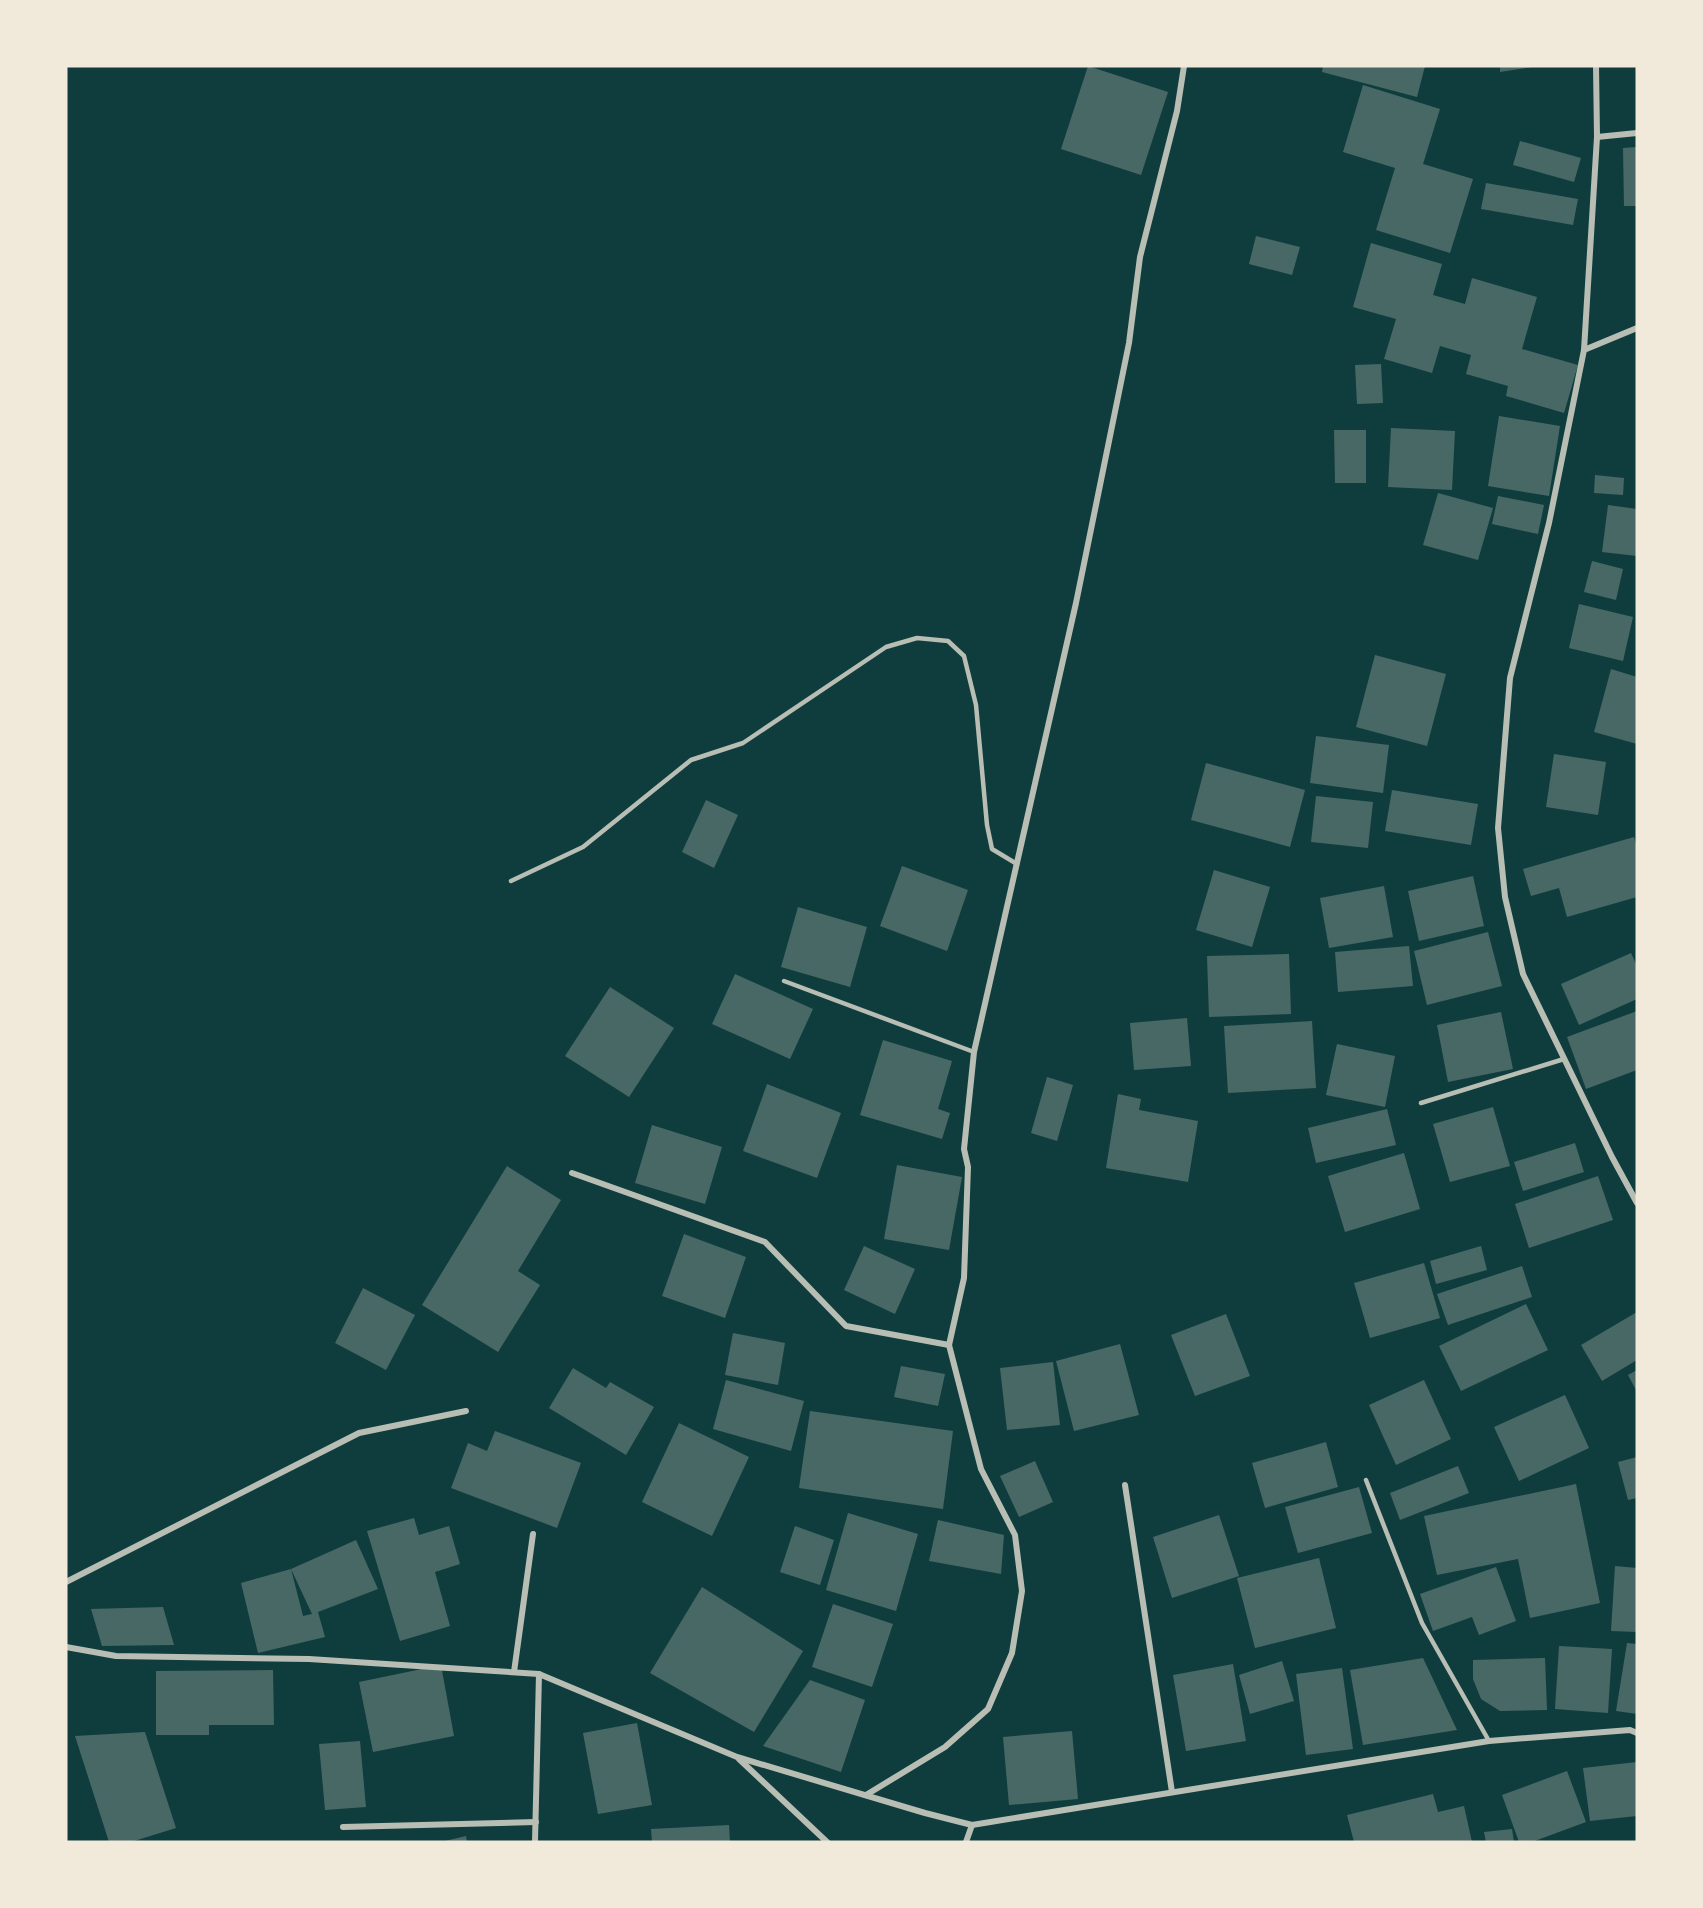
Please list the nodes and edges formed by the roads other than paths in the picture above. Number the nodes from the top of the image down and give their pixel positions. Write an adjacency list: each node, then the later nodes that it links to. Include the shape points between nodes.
1 (1184, 66): 7 (street, via 1177,111 1140,257 1129,343 1103,478)
2 (1596, 66): 4 (street)
3 (1637, 132): 4 (street)
4 (1597, 137): 6 (street)
5 (1637, 328): 6 (street)
6 (1584, 350): 11 (street, via 1549,523 1510,678 1498,828 1505,897 1523,974)
7 (1017, 864): 8 (lane, via 992,849 976,705 964,656 948,641 917,638 886,647 743,743 691,760 583,847); 10 (street)
8 (511, 881)
9 (784, 981): 10 (lane)
10 (974, 1052): 15 (street, via 964,1149 968,1167 964,1278)
11 (1564, 1059): 12 (lane); 14 (street)
12 (1421, 1103)
13 (572, 1173): 15 (street, via 765,1242 846,1326)
14 (1637, 1203)
15 (949, 1345): 28 (street, via 981,1470 1015,1535 1022,1591 1012,1653 988,1709 945,1747)
16 (466, 1411): 20 (street, via 359,1433)
17 (1366, 1480): 25 (lane, via 1422,1623)
18 (1125, 1485): 27 (street)
19 (533, 1534): 22 (street)
20 (66, 1582)
21 (66, 1647): 22 (street, via 116,1656 309,1659)
22 (514, 1672): 23 (street)
23 (539, 1674): 26 (street); 29 (street)
24 (1637, 1733): 25 (street, via 1630,1730)
25 (1489, 1741): 27 (street)
26 (737, 1757): 28 (street); 33 (street)
27 (1172, 1792): 30 (street)
28 (866, 1795): 30 (street)
29 (536, 1822): 31 (street); 32 (street)
30 (972, 1825): 34 (street)
31 (343, 1827)
32 (535, 1842)
33 (827, 1842)
34 (966, 1842)

